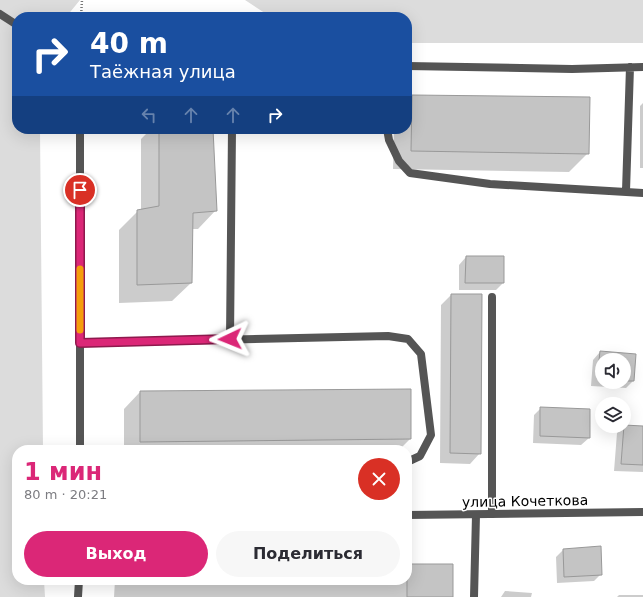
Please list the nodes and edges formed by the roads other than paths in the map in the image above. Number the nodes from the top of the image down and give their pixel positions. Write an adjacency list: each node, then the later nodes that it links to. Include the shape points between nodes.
1 (0, 14): 2 (street)
2 (12, 22)
3 (412, 66): 4 (street, via 572,69)
4 (630, 67): 5 (street); 9 (street)
5 (643, 67)
6 (80, 134): 13 (street)
7 (232, 134): 12 (street)
8 (388, 134): 9 (street, via 399,161 410,173 490,184)
9 (626, 191): 10 (street)
10 (643, 193)
11 (492, 297): 18 (street)
12 (230, 339): 13 (street); 15 (street, via 388,336 408,339 420,354 431,435 420,456)
13 (80, 343): 14 (street)
14 (80, 445)
15 (412, 460)
16 (643, 512): 18 (street, улица Кочеткова)
17 (476, 514): 18 (street, улица Кочеткова); 19 (street, улица Кочеткова); 22 (street)
18 (492, 514)
19 (412, 515)
20 (78, 585): 21 (street)
21 (78, 597)
22 (474, 597)

